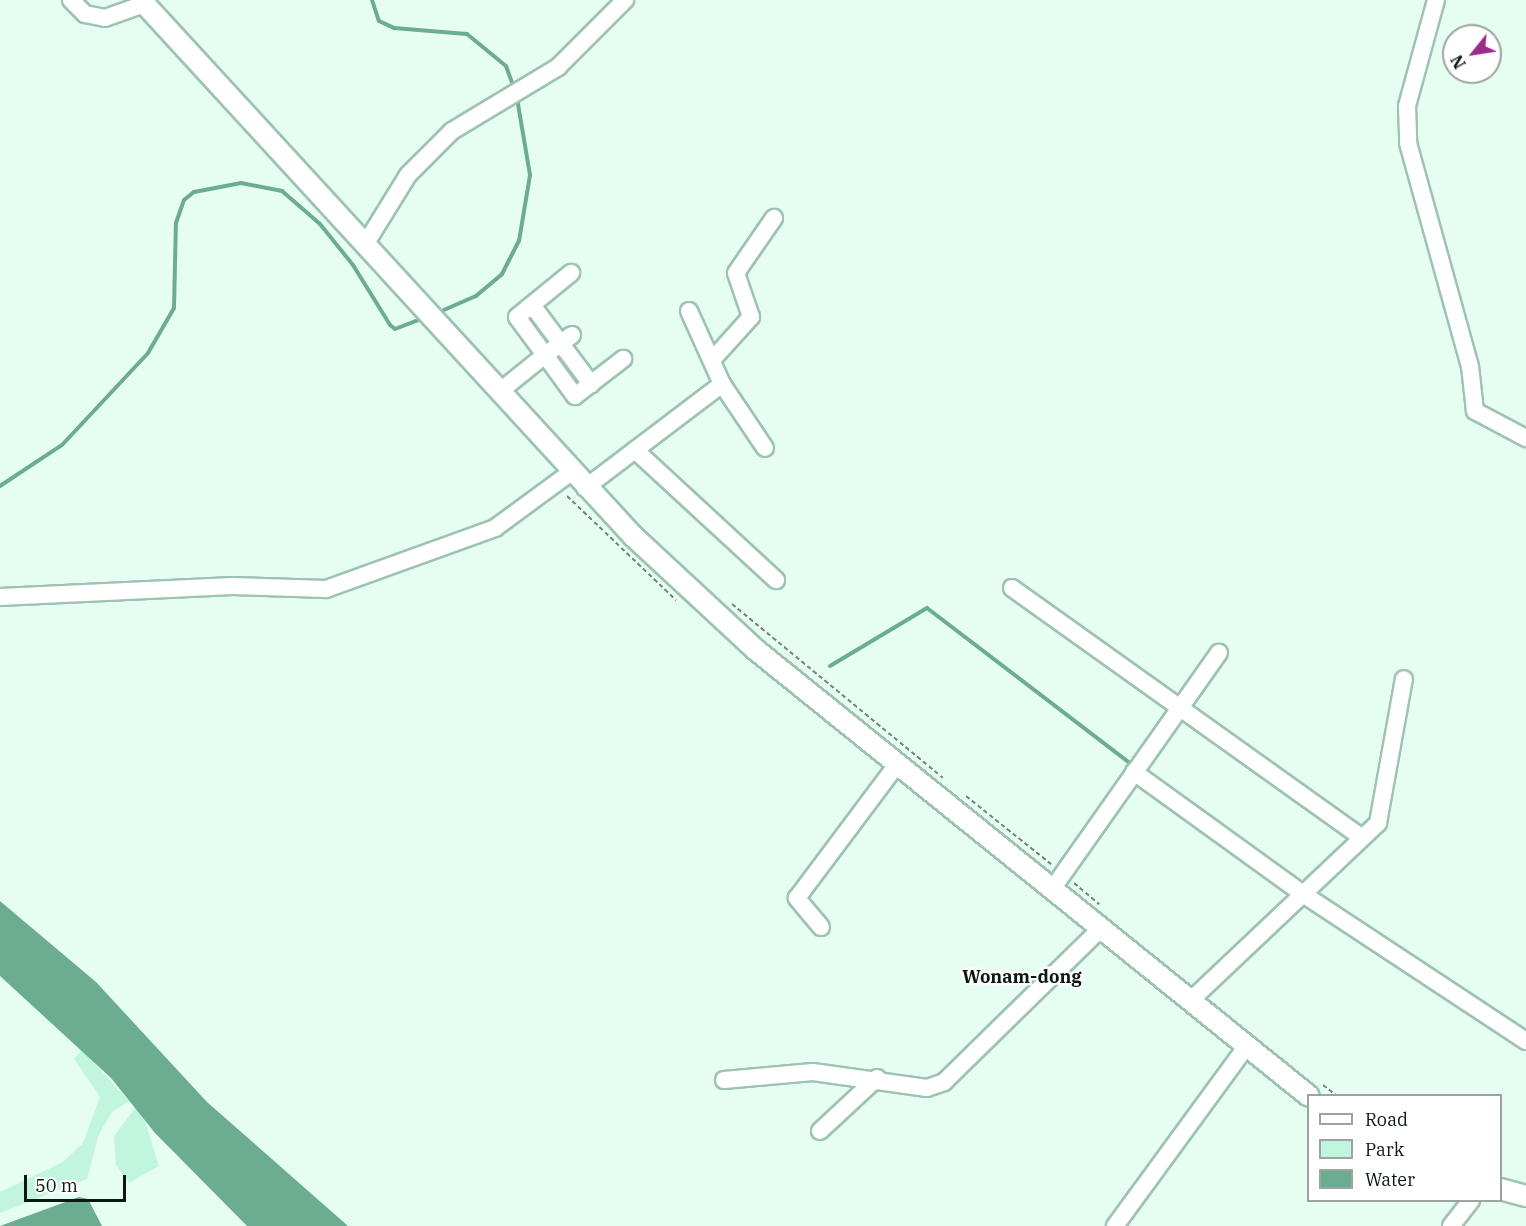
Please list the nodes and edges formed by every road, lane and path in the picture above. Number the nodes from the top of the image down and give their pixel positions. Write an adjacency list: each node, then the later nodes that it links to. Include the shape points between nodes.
1 (71, 0): 4 (street, via 84,14 105,18)
2 (625, 0): 6 (street, via 558,68 452,131 408,175)
3 (1436, 0): 17 (street, via 1407,106 1408,143 1470,366 1474,411)
4 (142, 2): 6 (main road)
5 (774, 218): 12 (street, via 736,273 751,317)
6 (366, 243): 16 (main road)
7 (571, 273): 8 (street)
8 (532, 305): 10 (street); 11 (street, via 517,317)
9 (689, 311): 12 (street)
10 (567, 339): 11 (street); 14 (street)
11 (545, 355): 14 (street, via 574,396); 16 (street)
12 (713, 359): 15 (street)
13 (623, 360): 14 (street)
14 (591, 384)
15 (722, 384): 18 (street); 19 (street)
16 (499, 392): 20 (main road)
17 (1526, 438)
18 (765, 448)
19 (635, 450): 21 (street); 22 (street)
20 (570, 473): 21 (main road); 24 (street, via 495,528 326,589 233,586)
21 (585, 488): 29 (main road, via 756,650)
22 (776, 580)
23 (1012, 588): 28 (street)
24 (0, 597)
25 (730, 602): 31 (path)
26 (1219, 653): 28 (street)
27 (1404, 679): 33 (street, via 1378,823)
28 (1179, 707): 30 (street); 33 (street)
29 (898, 764): 34 (main road); 37 (street, via 797,898)
30 (1134, 772): 34 (street); 35 (street)
31 (949, 783)
32 (958, 790): 34 (path)
33 (1362, 838): 35 (street)
34 (1058, 881): 36 (main road); 36 (path)
35 (1302, 894): 38 (street); 39 (street)
36 (1104, 919): 38 (main road); 41 (street, via 956,1075 927,1088)
37 (821, 927)
38 (1190, 1001): 40 (main road)
39 (1526, 1041)
40 (1246, 1047): 43 (main road); 49 (street)
41 (877, 1078): 42 (street, via 813,1072); 45 (street)
42 (724, 1080)
43 (1314, 1089): 44 (path)
44 (1333, 1094)
45 (820, 1131)
46 (1502, 1190): 47 (main road)
47 (1526, 1196)
48 (1469, 1202): 50 (street)
49 (1115, 1226)
50 (1451, 1226)

